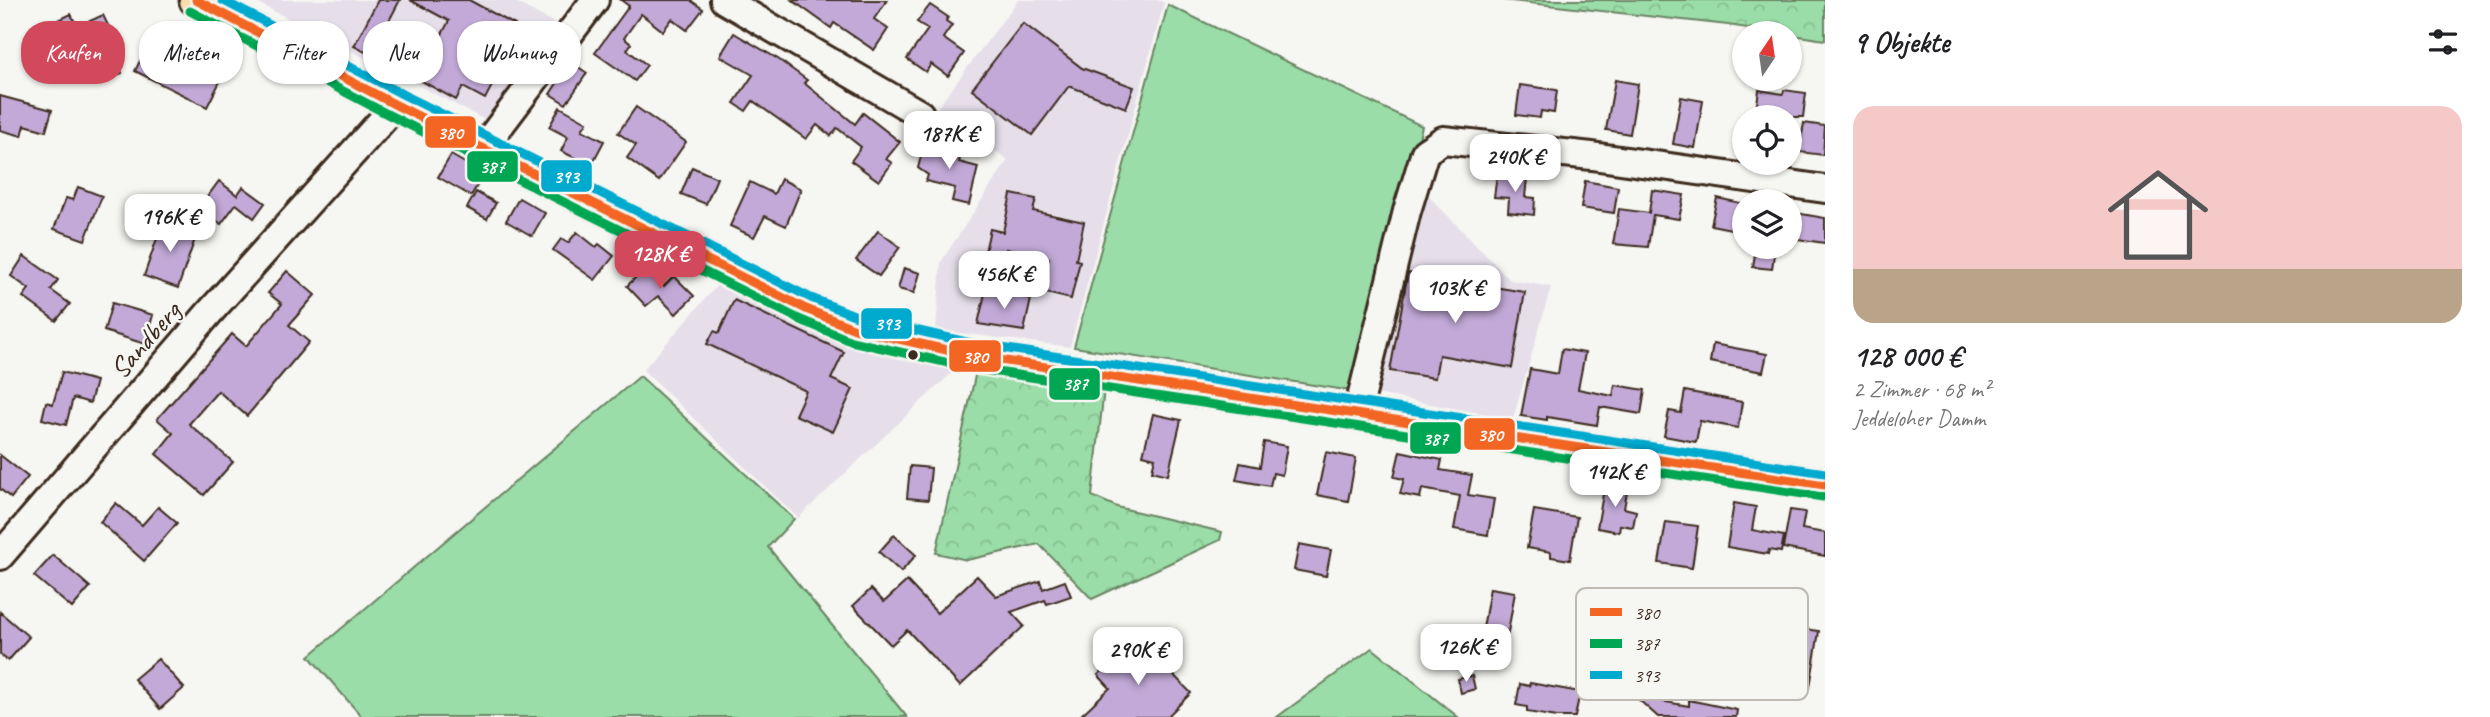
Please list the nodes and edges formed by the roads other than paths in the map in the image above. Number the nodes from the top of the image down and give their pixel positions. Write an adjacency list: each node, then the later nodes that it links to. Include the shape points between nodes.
1 (196, 0): 4 (main road)
2 (595, 0): 6 (street)
3 (724, 0): 5 (street)
4 (396, 105): 6 (main road); 10 (street, Sandberg)
5 (920, 114)
6 (483, 148): 8 (main road, via 855,329 974,356)
7 (1825, 189): 8 (street, via 1443,140 1425,152)
8 (1357, 415): 9 (main road)
9 (1825, 485)
10 (0, 556)

